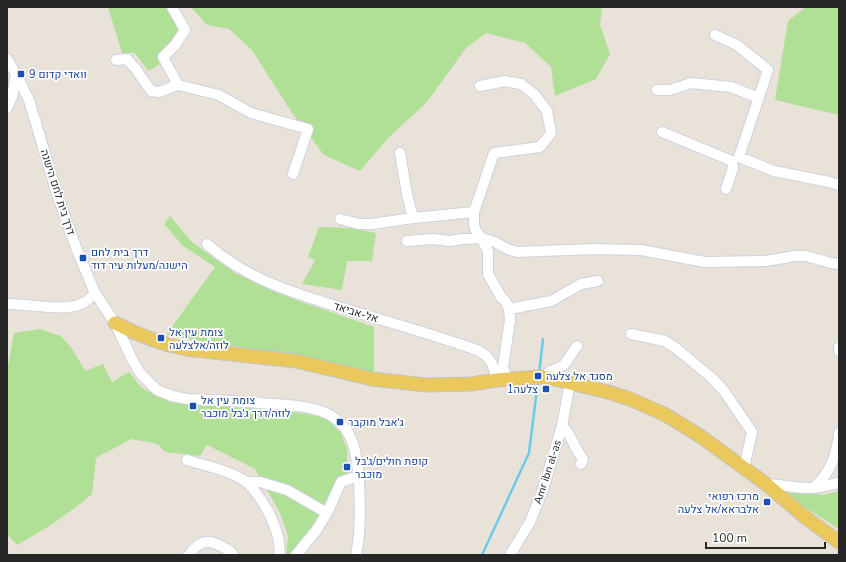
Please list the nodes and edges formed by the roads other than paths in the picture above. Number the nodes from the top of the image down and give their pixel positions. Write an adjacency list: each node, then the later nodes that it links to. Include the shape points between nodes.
1 (172, 7): 6 (street, via 185,30 163,57)
2 (716, 36): 9 (street, via 736,45 768,70)
3 (7, 59): 5 (street, דרך בית לחם הישנה)
4 (116, 60): 6 (street, via 127,59 151,91 160,92)
5 (16, 74): 10 (street, via 12,97); 25 (street, דרך בית לחם הישנה, via 29,100 54,186 76,250)
6 (178, 85): 14 (street, via 219,95 251,113 308,129)
7 (480, 86): 17 (street, via 505,81 521,84 535,95 548,111 551,133 540,147 494,153)
8 (657, 90): 9 (street, via 670,90 691,83 731,87)
9 (758, 98): 13 (street)
10 (7, 108)
11 (662, 132): 13 (street)
12 (400, 153): 18 (street)
13 (735, 159): 15 (street, via 774,171); 16 (street)
14 (294, 174)
15 (839, 185)
16 (726, 189)
17 (474, 212): 18 (street); 20 (street, via 476,231)
18 (413, 218): 19 (street, via 372,224 359,224)
19 (340, 219)
20 (482, 238): 21 (street); 23 (street, via 517,252 641,250 705,262 766,261 806,256); 27 (street, via 488,251 488,274)
21 (407, 241)
22 (207, 244): 34 (street, אל-אביאד, via 218,254 274,285 477,350 488,357)
23 (839, 264)
24 (598, 281): 27 (street, via 581,284 551,300)
25 (95, 293): 26 (street, via 84,303 74,306); 28 (street, דרך בית לחם הישנה)
26 (7, 304)
27 (509, 309): 34 (street, via 510,320)
28 (115, 323): 34 (main road, via 150,340 170,346 296,361 372,379 426,385 471,384); 41 (street, דרך בית לחם הישנה, via 133,361 157,390 187,399 293,405 325,412 337,419 354,444)
29 (631, 334): 40 (street, via 664,341 699,367 724,391 752,432)
30 (577, 346): 33 (street, via 564,365 550,372)
31 (839, 347): 32 (street)
32 (839, 351)
33 (545, 378): 34 (main road); 35 (main road)
34 (502, 379)
35 (570, 383): 36 (street, Amr ibn al-as); 40 (main road, via 615,394 666,415)
36 (562, 426): 39 (street, via 583,459); 53 (street, Amr ibn al-as, via 530,522)
37 (839, 433): 45 (street, via 834,460 822,480)
38 (187, 460): 42 (street, via 232,473)
39 (581, 464)
40 (744, 468): 44 (main road)
41 (358, 476): 46 (street, via 340,482); 52 (street, דרך בית לחם הישנה, via 360,524)
42 (247, 482): 46 (street, via 260,482 287,490); 50 (street, via 270,514 277,532)
43 (839, 483): 45 (street)
44 (766, 484): 45 (street); 47 (main road)
45 (812, 488)
46 (327, 513): 51 (street)
47 (839, 542)
48 (189, 555): 49 (street, via 204,542 213,541)
49 (233, 555)
50 (280, 555)
51 (296, 555)
52 (356, 555)
53 (510, 555)

